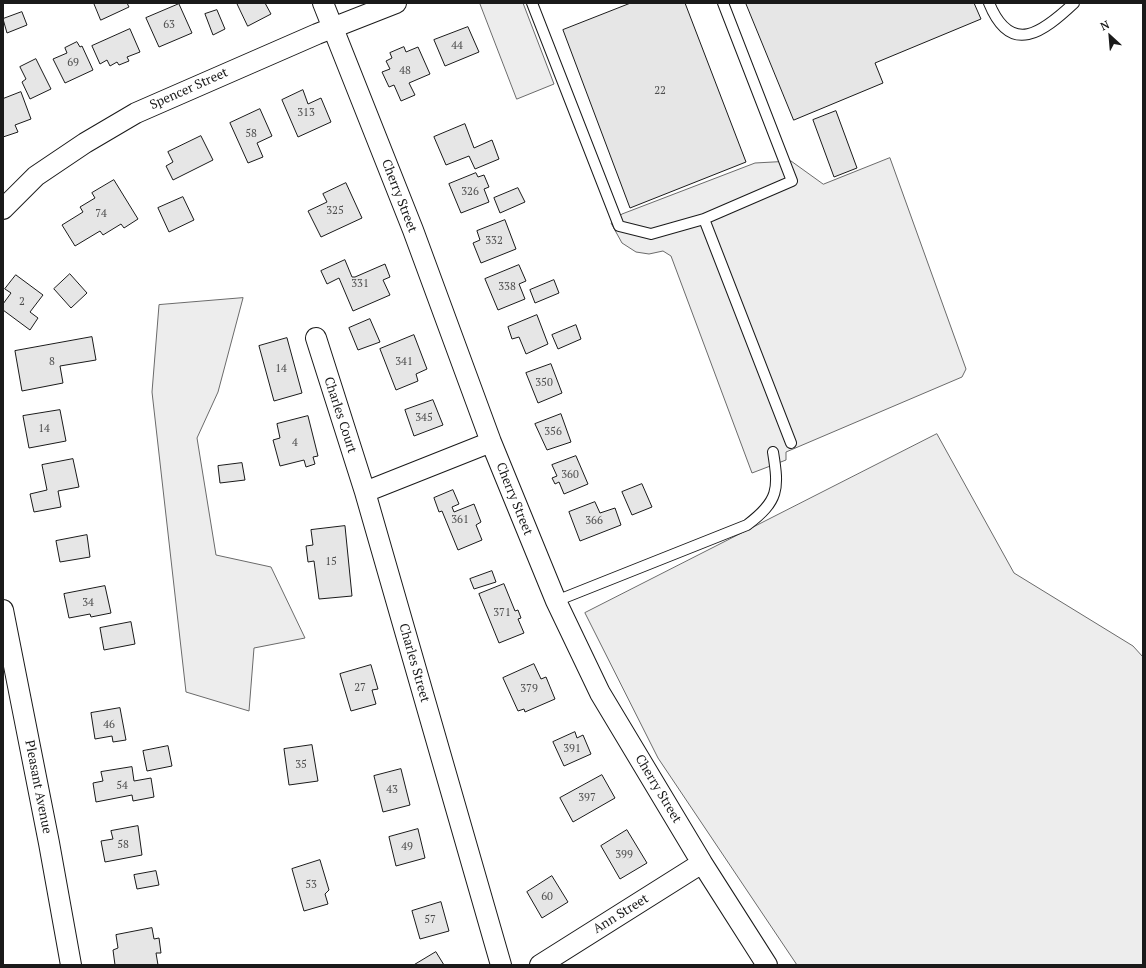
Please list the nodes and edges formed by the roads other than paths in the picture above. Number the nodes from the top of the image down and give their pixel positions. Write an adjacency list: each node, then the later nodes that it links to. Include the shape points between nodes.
1 (323, 3): 7 (street, Cherry Street)
2 (396, 3): 7 (street, Spencer Street)
3 (532, 3): 9 (lane, via 620,226 651,234)
4 (723, 3): 9 (lane, via 792,181)
5 (989, 3): 6 (lane, via 1004,29 1019,35 1038,32)
6 (1074, 3)
7 (333, 27): 8 (street, Spencer Street, via 136,113 85,142 36,176); 11 (street, Cherry Street)
8 (3, 209)
9 (704, 219): 12 (lane)
10 (316, 338): 14 (street, Charles Court)
11 (491, 442): 14 (street); 15 (street, Cherry Street)
12 (791, 443)
13 (773, 452): 15 (lane, via 777,480 774,494 768,505 747,526)
14 (364, 492): 19 (street, Charles Street)
15 (556, 601): 17 (street, Cherry Street, via 600,693)
16 (3, 610): 18 (street, Pleasant Avenue)
17 (702, 862): 20 (street, Ann Street); 21 (street, Cherry Street)
18 (71, 965)
19 (501, 965)
20 (540, 965)
21 (767, 965)

